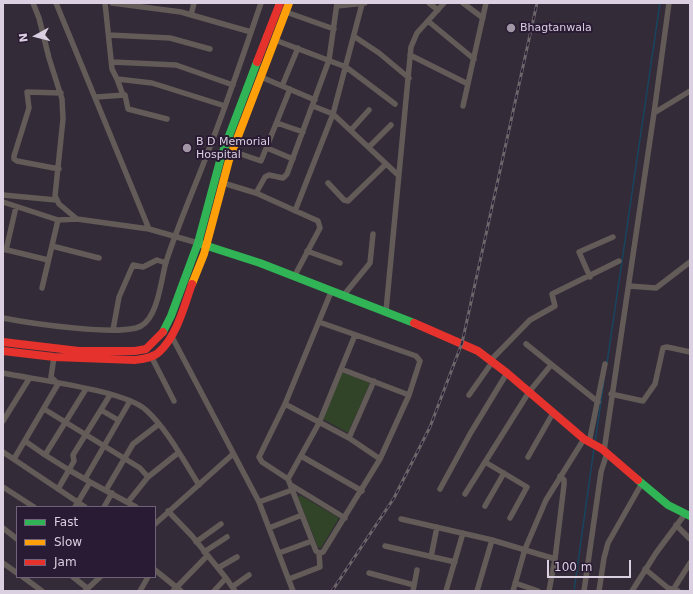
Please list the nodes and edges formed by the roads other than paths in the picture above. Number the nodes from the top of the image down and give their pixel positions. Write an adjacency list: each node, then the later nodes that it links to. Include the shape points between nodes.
1 (33, 3): 41 (street)
2 (56, 3): 43 (street)
3 (105, 3): 23 (street)
4 (112, 3): 18 (street)
5 (194, 3): 18 (street)
6 (260, 3): 22 (street)
7 (280, 3): 77 (main road, via 221,157)
8 (289, 3): 17 (main road)
9 (429, 3): 16 (street)
10 (444, 3): 16 (street)
11 (464, 3): 19 (street)
12 (486, 3): 19 (street)
13 (669, 3): 49 (street)
14 (337, 4): 15 (street); 21 (street)
15 (364, 4): 24 (street)
16 (438, 10): 20 (street)
17 (286, 12): 21 (street); 25 (main road)
18 (191, 15): 22 (street)
19 (482, 18): 29 (street)
20 (428, 21): 28 (street, via 413,40); 29 (street)
21 (334, 29): 30 (street)
22 (251, 32): 37 (street)
23 (109, 35): 27 (street, via 170,38); 31 (street)
24 (355, 36): 32 (street); 34 (street)
25 (275, 40): 26 (street); 33 (main road)
26 (298, 48): 30 (street); 38 (street)
27 (210, 49)
28 (410, 55): 34 (street); 36 (street)
29 (474, 59): 36 (street)
30 (329, 60): 32 (street); 44 (street)
31 (112, 62): 35 (street); 37 (street, via 176,65)
32 (346, 67): 45 (street); 50 (street)
33 (260, 77): 38 (street); 58 (main road)
34 (409, 78): 62 (street)
35 (117, 79): 42 (street); 46 (street, via 152,83)
36 (468, 84): 47 (street)
37 (233, 85): 46 (street)
38 (282, 86): 39 (street)
39 (290, 89): 44 (street); 52 (street)
40 (690, 91): 49 (street)
41 (61, 93): 61 (street, via 63,119); 61 (street, via 27,92 30,108 14,156 16,160)
42 (123, 94): 43 (street); 51 (street, via 128,109)
43 (96, 97): 73 (street)
44 (314, 103): 50 (street); 55 (street)
45 (395, 104)
46 (225, 106): 75 (street)
47 (463, 106)
48 (369, 110): 54 (street)
49 (654, 113): 89 (street)
50 (333, 114): 54 (street); 70 (street)
51 (167, 119)
52 (276, 123): 55 (street); 57 (street)
53 (391, 125): 56 (street)
54 (350, 130): 56 (street)
55 (303, 132): 59 (street)
56 (369, 147): 60 (street)
57 (267, 148): 58 (street, via 260,161); 59 (street)
58 (232, 151): 63 (main road)
59 (293, 159): 65 (street, via 285,177 264,176)
60 (386, 164): 62 (street); 64 (street, via 348,201)
61 (59, 169): 67 (street, via 54,192)
62 (398, 175): 93 (street)
63 (223, 183): 65 (street); 77 (main road)
64 (328, 183)
65 (256, 193): 70 (street)
66 (3, 195): 67 (street)
67 (56, 200): 71 (street)
68 (3, 202): 69 (street)
69 (16, 207): 72 (street); 79 (street)
70 (295, 211): 80 (street, via 316,219 320,225)
71 (77, 219): 72 (street); 73 (street)
72 (58, 220): 78 (street)
73 (149, 229): 75 (street)
74 (374, 234): 92 (street, via 370,263)
75 (176, 236): 77 (street); 85 (street)
76 (613, 237): 88 (street, via 578,253)
77 (202, 245): 87 (main road, via 260,262); 97 (main road); 99 (main road, via 161,335 146,349 79,352)
78 (52, 246): 81 (street); 82 (street)
79 (4, 250): 82 (street)
80 (307, 252): 86 (street); 87 (street)
81 (99, 258)
82 (48, 260): 90 (street)
83 (619, 261): 88 (street)
84 (690, 262): 89 (street, via 656,288)
85 (166, 263): 96 (street, via 157,300 148,321 133,329); 96 (street, via 157,260 143,267 133,265 119,297)
86 (340, 263)
87 (294, 277): 91 (main road)
88 (590, 277): 105 (street, via 552,294 555,306 530,320)
89 (629, 286): 116 (street)
90 (42, 288)
91 (331, 292): 92 (main road); 95 (street)
92 (343, 296): 93 (main road)
93 (386, 312): 105 (main road, via 462,343)
94 (3, 318): 96 (street)
95 (319, 322): 98 (street); 123 (street)
96 (113, 330)
97 (171, 335): 103 (main road, via 164,347); 141 (street)
98 (355, 335): 108 (street); 118 (street, via 419,358 420,365)
99 (3, 342)
100 (526, 344): 107 (street)
101 (3, 351): 104 (main road)
102 (690, 352): 116 (street, via 663,348 655,384 643,401)
103 (151, 356): 104 (main road, via 135,360); 121 (street)
104 (54, 357): 113 (street, via 51,376)
105 (492, 360): 110 (main road); 119 (street)
106 (605, 364): 122 (street)
107 (551, 365): 115 (street); 122 (street)
108 (341, 370): 112 (street); 130 (street)
109 (3, 373): 111 (street)
110 (507, 373): 115 (main road); 160 (street)
111 (29, 379): 113 (street); 128 (street)
112 (374, 381): 118 (street); 133 (street)
113 (58, 384): 114 (street); 124 (street)
114 (86, 389): 117 (street); 129 (street)
115 (529, 392): 126 (main road); 147 (street)
116 (611, 394): 137 (street)
117 (110, 395): 120 (street); 125 (street)
118 (409, 395): 146 (street)
119 (469, 395)
120 (130, 401): 127 (street); 131 (street, via 142,407)
121 (174, 401)
122 (598, 402): 135 (street)
123 (285, 404): 130 (street); 153 (street, via 259,457 262,462)
124 (44, 409): 129 (street); 134 (street)
125 (101, 410): 127 (street); 132 (street)
126 (552, 413): 135 (main road); 143 (street)
127 (118, 420): 136 (street)
128 (3, 421)
129 (65, 422): 132 (street); 140 (street)
130 (318, 423): 133 (street); 142 (street)
131 (159, 424): 139 (street); 145 (street, via 135,441)
132 (85, 434): 136 (street); 148 (street, via 73,455 74,461)
133 (349, 438): 146 (street)
134 (24, 441): 140 (street); 144 (street)
135 (588, 442): 137 (main road); 150 (street)
136 (103, 447): 145 (street); 152 (street)
137 (604, 451): 155 (main road); 230 (street)
138 (3, 452): 144 (street)
139 (178, 453): 151 (street); 156 (street)
140 (45, 454): 148 (street)
141 (233, 454): 156 (street); 166 (street)
142 (301, 456): 153 (street); 162 (street)
143 (528, 457)
144 (14, 459): 159 (street)
145 (124, 459): 151 (street, via 140,468); 161 (street)
146 (380, 459): 162 (street)
147 (485, 462): 149 (street); 164 (street)
148 (69, 470): 152 (street); 159 (street)
149 (504, 473): 171 (street); 176 (street, via 527,488)
150 (560, 476): 192 (street, via 546,500); 198 (street, via 564,480 564,485)
151 (148, 477): 165 (street)
152 (85, 478): 154 (street)
153 (288, 479): 158 (street)
154 (90, 482): 161 (street); 167 (street)
155 (642, 483): 174 (main road, via 668,505); 231 (street, via 608,542)
156 (199, 485): 172 (street)
157 (3, 487): 168 (street)
158 (291, 488): 166 (street); 173 (street); 175 (street)
159 (58, 489): 167 (street)
160 (440, 489)
161 (106, 490): 163 (street)
162 (362, 490): 175 (street)
163 (112, 493): 165 (street); 169 (street)
164 (464, 494)
165 (128, 502): 170 (street)
166 (259, 502): 183 (street)
167 (77, 505)
168 (32, 506)
169 (105, 506)
170 (134, 506)
171 (485, 506)
172 (168, 511): 178 (street); 190 (street)
173 (302, 515): 183 (street); 188 (street)
174 (688, 515): 180 (street)
175 (345, 518): 194 (street, via 323,552)
176 (510, 518)
177 (401, 519): 181 (street)
178 (156, 522)
179 (221, 524): 190 (street)
180 (676, 525): 187 (street); 204 (street)
181 (437, 527): 184 (street); 197 (street)
182 (3, 528): 185 (street)
183 (269, 528): 193 (street)
184 (463, 533): 189 (street); 199 (street)
185 (16, 537)
186 (227, 537): 195 (street)
187 (690, 539)
188 (312, 540): 193 (street); 194 (street)
189 (492, 540): 192 (street); 226 (street)
190 (196, 542): 195 (street)
191 (385, 546): 197 (street)
192 (525, 549): 198 (street); 215 (street)
193 (279, 553): 214 (street)
194 (319, 553): 214 (street, via 320,567)
195 (206, 554): 202 (street); 219 (street)
196 (237, 557): 202 (street)
197 (431, 557): 199 (street)
198 (555, 559): 229 (street)
199 (455, 562): 225 (street)
200 (3, 563): 206 (street)
201 (690, 563): 220 (street)
202 (218, 568): 213 (street)
203 (417, 570): 216 (street)
204 (645, 570): 220 (street, via 668,588); 232 (street)
205 (156, 571): 219 (street)
206 (16, 572)
207 (369, 573): 216 (street)
208 (249, 575): 217 (street)
209 (24, 578): 221 (street)
210 (74, 578): 218 (street)
211 (99, 578): 218 (street)
212 (147, 578): 222 (street)
213 (226, 578): 217 (street); 223 (street)
214 (289, 579): 224 (street)
215 (515, 583): 227 (street); 228 (street)
216 (414, 588)
217 (234, 589)
218 (86, 590)
219 (177, 590)
220 (676, 590)
221 (42, 591)
222 (140, 591)
223 (214, 591)
224 (293, 591)
225 (446, 591)
226 (477, 591)
227 (513, 591)
228 (538, 591)
229 (549, 591)
230 (584, 591)
231 (599, 591)
232 (632, 591)

